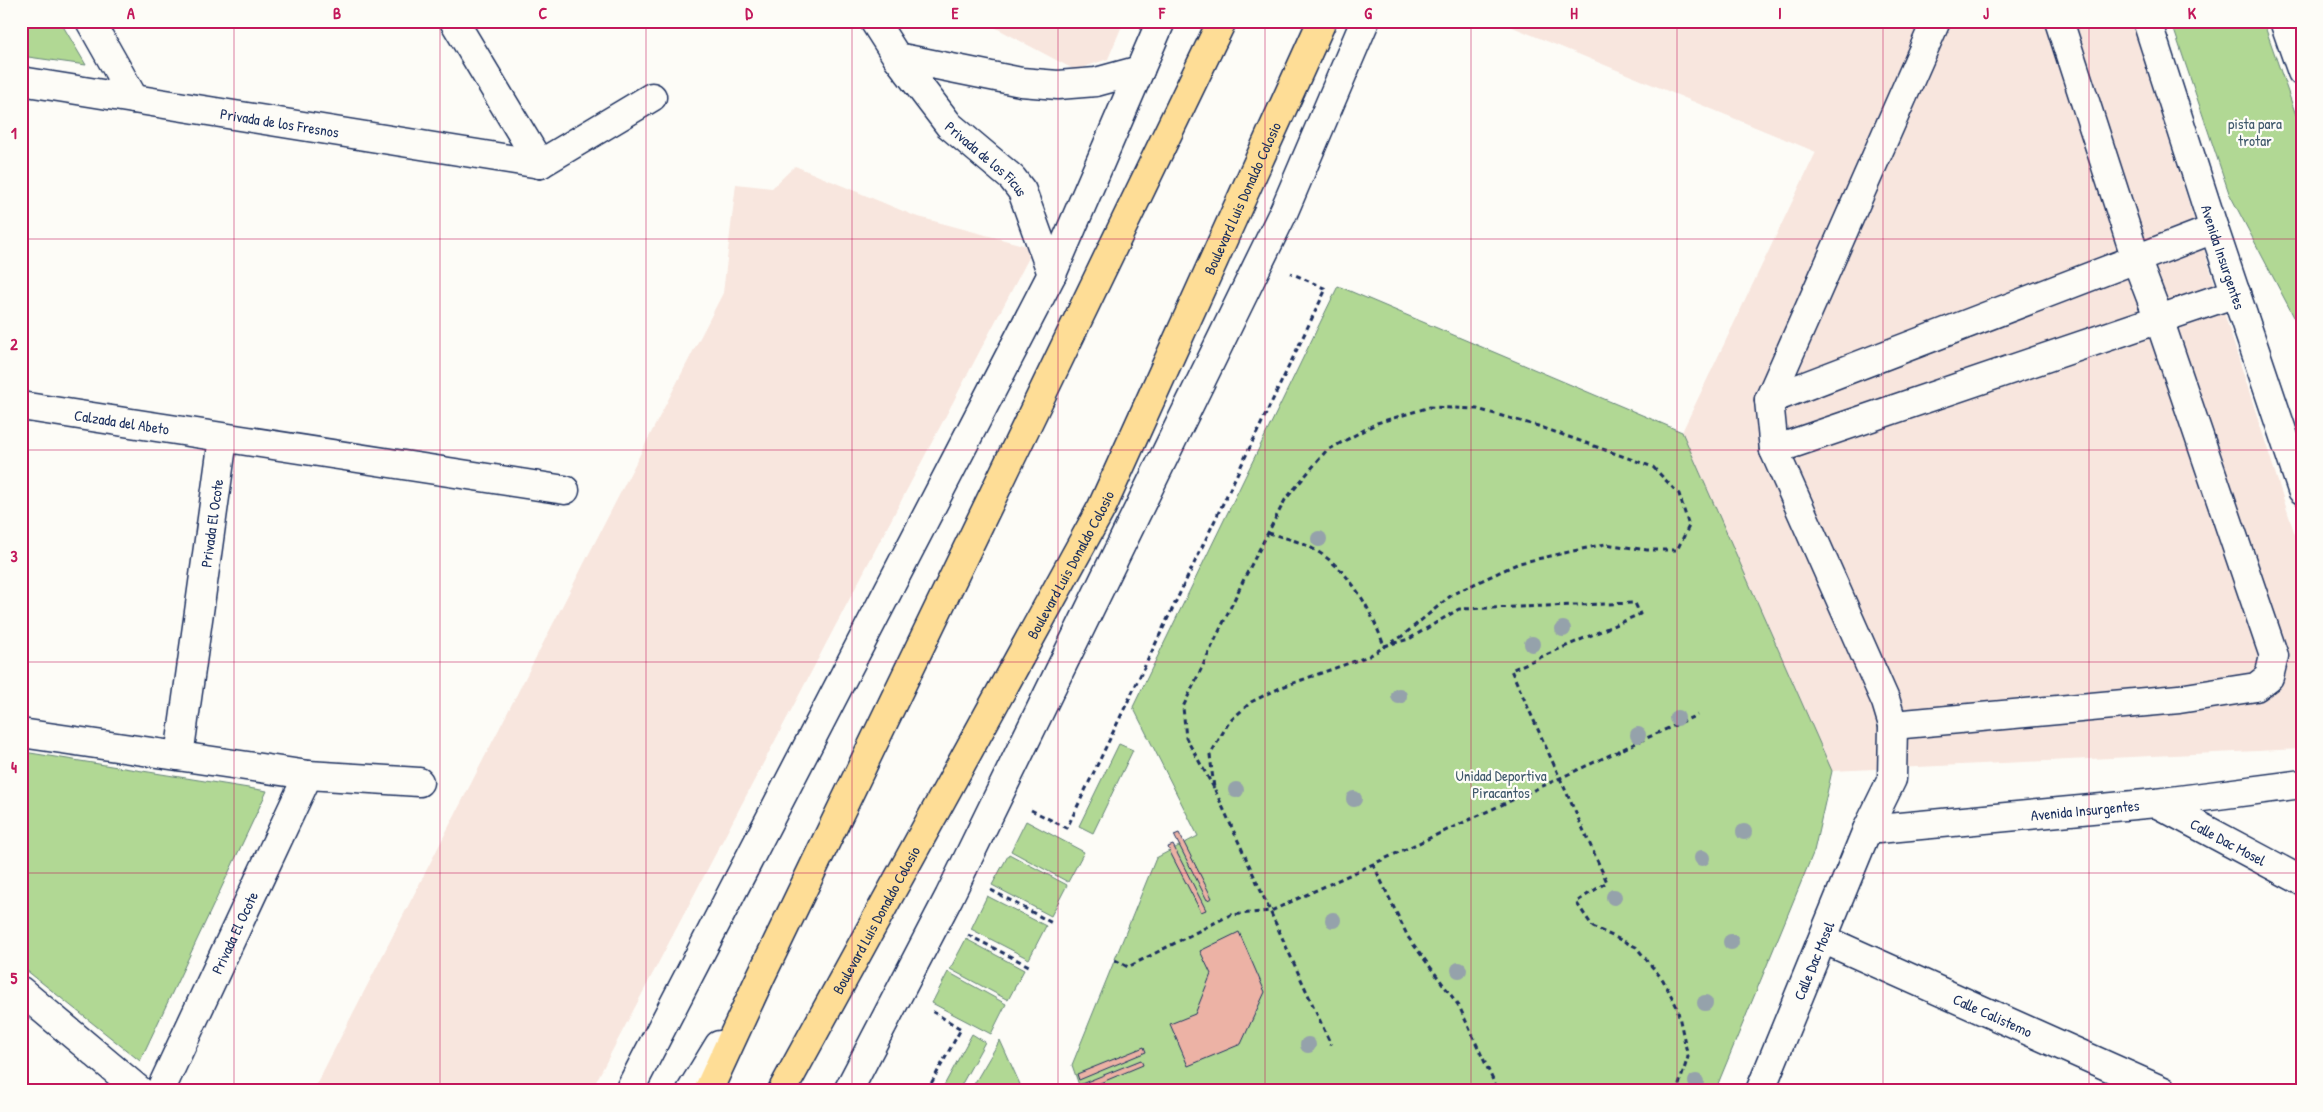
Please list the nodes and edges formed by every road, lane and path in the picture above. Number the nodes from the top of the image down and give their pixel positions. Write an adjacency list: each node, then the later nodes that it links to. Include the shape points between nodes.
1 (90, 21): 17 (street)
2 (454, 21): 18 (street)
3 (874, 21): 12 (street, Privada de los Ficus)
4 (1161, 21): 13 (street)
5 (1222, 21): 54 (main road)
6 (1322, 21): 63 (main road, Boulevard Luis Donaldo Colosio, via 1102,506)
7 (1366, 21): 64 (street, via 1280,220 949,897)
8 (1936, 21): 25 (street)
9 (2060, 21): 20 (street)
10 (2147, 21): 19 (street, Avenida Insurgentes)
11 (2284, 21): 14 (street)
12 (897, 57): 13 (street, via 1021,82 1058,85 1096,82); 22 (street, Privada de los Ficus, via 948,124 1012,178 1022,191)
13 (1140, 70): 22 (street)
14 (2302, 72)
15 (21, 81): 17 (street, Privada de los Fresnos)
16 (652, 97): 18 (street)
17 (134, 99): 18 (street, Privada de los Fresnos)
18 (540, 164)
19 (2214, 229): 20 (street); 23 (street, Avenida Insurgentes)
20 (2136, 259): 24 (street); 25 (street)
21 (1285, 271): 43 (path, via 1326,290 1126,708 1066,828)
22 (1052, 274): 60 (street)
23 (2236, 293): 24 (street); 30 (street, Avenida Insurgentes)
24 (2159, 319): 28 (street); 34 (street, via 2274,656 2269,677 2256,687 2178,700)
25 (1769, 400): 28 (street, Calle Dac Mosel)
26 (21, 406): 27 (street, Calzada del Abeto)
27 (223, 439): 29 (street, Calzada del Abeto); 36 (street, Privada El Ocote)
28 (1774, 450): 34 (street, Calle Dac Mosel, via 1886,702)
29 (565, 490)
30 (2302, 490)
31 (1268, 533): 32 (path, via 1303,544 1340,567 1362,596); 32 (path, via 1285,500 1326,452 1377,423 1430,407 1478,408 1538,426 1653,467 1679,494 1689,526 1676,550 1605,544 1519,562 1452,594 1401,637); 41 (path, via 1183,707 1186,738)
32 (1384, 646): 38 (path, via 1409,639 1459,609 1636,603 1640,614 1511,670); 41 (path, via 1369,656 1282,687 1251,702 1229,722 1210,755)
33 (1697, 715): 38 (path)
34 (1893, 725): 44 (street, Calle Dac Mosel, via 1892,779)
35 (21, 733): 36 (street)
36 (179, 756): 37 (street)
37 (308, 775): 39 (street); 59 (street, Privada El Ocote)
38 (1560, 778): 45 (path); 67 (path, via 1606,882 1576,902 1593,927 1636,947 1663,980 1677,1008 1688,1057)
39 (418, 782)
40 (2302, 784): 42 (street, Avenida Insurgentes)
41 (1214, 788): 48 (path)
42 (2156, 804): 44 (street, Avenida Insurgentes); 46 (street, Calle Dac Mosel)
43 (1024, 806)
44 (1867, 830): 51 (street, Calle Dac Mosel)
45 (1373, 864): 48 (path); 66 (path, via 1408,937 1459,1006)
46 (2302, 881)
47 (989, 890): 49 (path)
48 (1271, 911): 52 (path, via 1230,915 1128,967); 57 (path)
49 (1052, 923)
50 (966, 935): 53 (path)
51 (1823, 939): 68 (street, Calle Dac Mosel); 69 (street, Calle Calistemo)
52 (1115, 960)
53 (1030, 968)
54 (761, 976): 61 (street); 62 (main road)
55 (21, 991): 58 (street)
56 (928, 1009): 65 (path, via 961,1029)
57 (1331, 1045)
58 (140, 1091)
59 (160, 1091)
60 (629, 1091)
61 (691, 1091)
62 (708, 1091)
63 (782, 1091)
64 (848, 1091)
65 (927, 1091)
66 (1498, 1091)
67 (1677, 1091)
68 (1760, 1091)
69 (2163, 1091)

